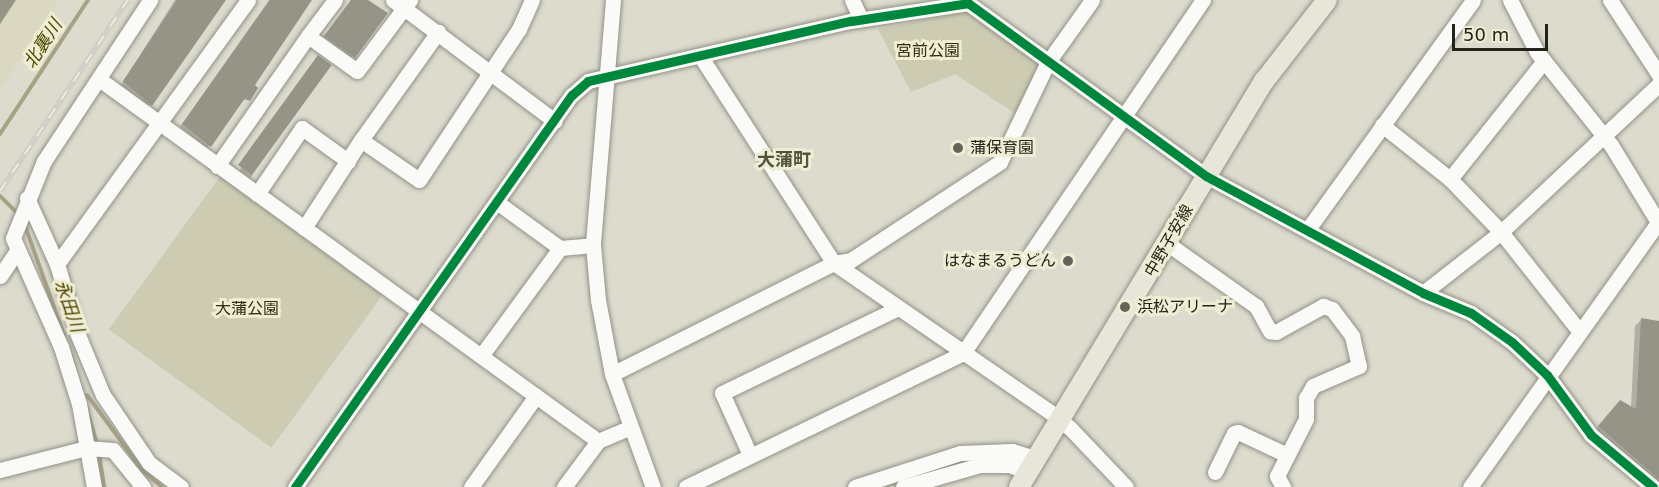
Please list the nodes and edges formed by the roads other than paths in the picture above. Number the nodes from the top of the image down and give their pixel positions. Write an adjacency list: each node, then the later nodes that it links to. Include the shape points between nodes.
1 (150, 0): 24 (street)
2 (248, 0): 28 (street)
3 (334, 0): 17 (street)
4 (532, 0): 21 (street)
5 (613, 0): 23 (street)
6 (852, 0): 15 (street)
7 (1092, 0): 20 (street)
8 (1203, 0): 26 (street)
9 (1327, 0): 34 (main road, 中野子安線, via 1265,80)
10 (1473, 0): 29 (street)
11 (1510, 0): 19 (street)
12 (1610, 0): 22 (street)
13 (969, 1): 15 (street); 20 (street)
14 (402, 3): 16 (street); 17 (street, via 357,71)
15 (861, 19): 18 (street)
16 (438, 32): 21 (street); 31 (street)
17 (308, 36): 33 (street)
18 (701, 57): 23 (street); 47 (street)
19 (1544, 61): 30 (street); 35 (street)
20 (1048, 62): 26 (street); 47 (street, via 1000,162 851,260)
21 (491, 72): 27 (street); 31 (street, via 419,180)
22 (1659, 75)
23 (605, 77): 27 (street, via 588,81 580,88); 44 (street)
24 (99, 79): 28 (street); 37 (street, via 44,161)
25 (1659, 84): 30 (street)
26 (1123, 113): 34 (street); 54 (street)
27 (555, 121): 38 (street)
28 (159, 123): 33 (street); 48 (street)
29 (1382, 125): 35 (street); 41 (street)
30 (1602, 138): 39 (street, via 1611,145); 42 (street)
31 (361, 140): 32 (street)
32 (348, 161): 36 (street, via 302,128); 40 (street)
33 (217, 166): 36 (street)
34 (1206, 176): 41 (street); 43 (main road, 中野子安線)
35 (1450, 179): 42 (street)
36 (256, 194): 40 (street)
37 (26, 202): 46 (street, via 14,233); 48 (street)
38 (498, 202): 45 (street); 52 (street)
39 (1659, 222): 53 (street)
40 (303, 228): 52 (street)
41 (1308, 229): 50 (street)
42 (1501, 232): 50 (street); 53 (street)
43 (1168, 244): 59 (main road, 中野子安線); 64 (street, via 1256,306 1270,332 1323,306 1332,309 1352,336 1359,366 1313,386 1306,398 1305,419)
44 (593, 245): 45 (street); 56 (street, via 598,300)
45 (560, 248): 55 (street)
46 (16, 252): 49 (street); 62 (street, via 61,347 79,404)
47 (834, 263): 51 (street); 56 (street)
48 (57, 264): 70 (street, via 78,335 103,395 149,463)
49 (0, 276)
50 (1424, 293): 57 (street, via 1471,313 1512,342)
51 (898, 308): 54 (street); 63 (street, via 722,393)
52 (418, 312): 55 (street); 71 (street)
53 (1580, 332): 57 (street)
54 (963, 353): 59 (street); 63 (street, via 852,410)
55 (481, 356): 58 (street)
56 (612, 374): 60 (street)
57 (1547, 375): 80 (street); 81 (street, via 1591,435)
58 (536, 396): 61 (street); 72 (street)
59 (1061, 422): 67 (main road, 中野子安線); 78 (street)
60 (629, 428): 61 (street); 74 (street)
61 (598, 441): 73 (street)
62 (86, 448): 65 (street); 68 (street); 69 (street, via 113,450)
63 (750, 455): 75 (street)
64 (1287, 455): 66 (street, via 1238,432); 79 (street, via 1277,476)
65 (0, 470)
66 (1215, 472)
67 (1029, 473): 76 (street, via 1012,451 960,453); 77 (street, via 1009,465 980,465)
68 (94, 487)
69 (143, 487)
70 (181, 487)
71 (295, 487)
72 (471, 487)
73 (564, 487)
74 (653, 487)
75 (686, 487)
76 (855, 487)
77 (903, 487)
78 (1126, 487)
79 (1283, 487)
80 (1470, 487)
81 (1653, 487)

